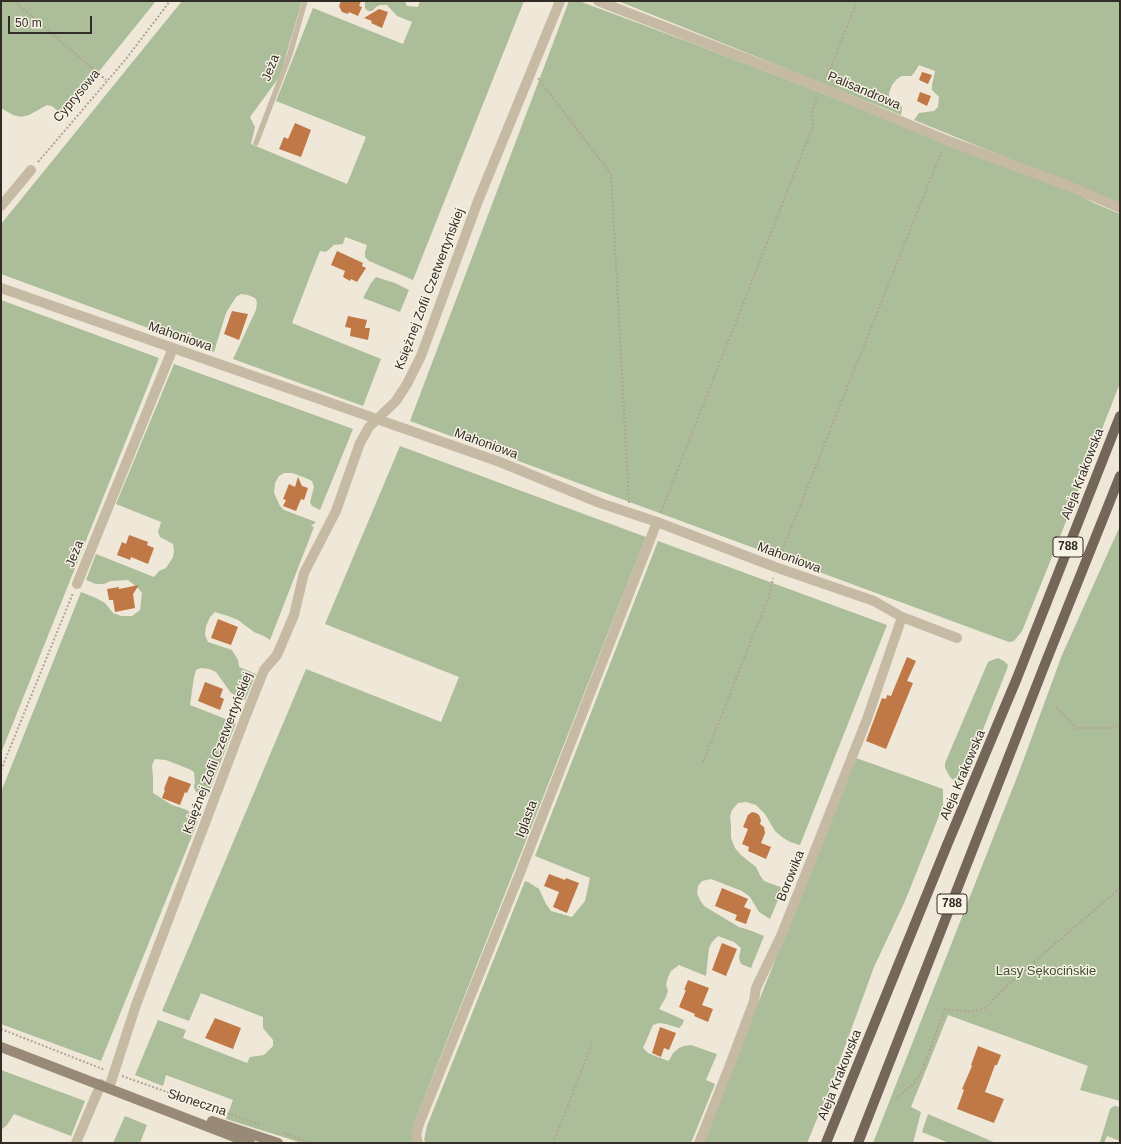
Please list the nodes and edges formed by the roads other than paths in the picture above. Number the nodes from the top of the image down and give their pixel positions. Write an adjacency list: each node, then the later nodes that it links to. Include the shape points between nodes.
1 (305, 1): 4 (lane, Jeża, via 290,54)
2 (560, 1): 11 (street, Księżnej Zofii Czetwertyńskiej, via 478,201 421,356 396,401)
3 (598, 1): 7 (street, Palisandrowa)
4 (256, 143)
5 (31, 170): 6 (street)
6 (1, 206)
7 (1120, 208)
8 (1, 288): 9 (street, Mahoniowa)
9 (173, 348): 11 (street, Mahoniowa); 14 (street, Jeża)
10 (1120, 416): 24 (main road, Aleja Krakowska / 788, via 1017,678)
11 (378, 419): 13 (street, Mahoniowa); 18 (street, Księżnej Zofii Czetwertyńskiej, via 360,443 336,511 304,573 294,615 277,655 264,670 136,1006 114,1073)
12 (1120, 476): 25 (main road, 788)
13 (657, 522): 15 (street, Mahoniowa, via 874,602); 22 (street, Iglasta, via 419,1124 416,1135)
14 (77, 584)
15 (902, 617): 16 (street, Mahoniowa); 23 (street, Borowika, via 867,719 781,936 756,988 754,1001)
16 (957, 638)
17 (1, 1047): 18 (main road, Słoneczna)
18 (105, 1086): 19 (street, Księżnej Zofii Czetwertyńskiej); 20 (main road, Słoneczna); 21 (main road, Słoneczna)
19 (76, 1143)
20 (250, 1143)
21 (278, 1143)
22 (418, 1143)
23 (699, 1143)
24 (826, 1143)
25 (858, 1143)

